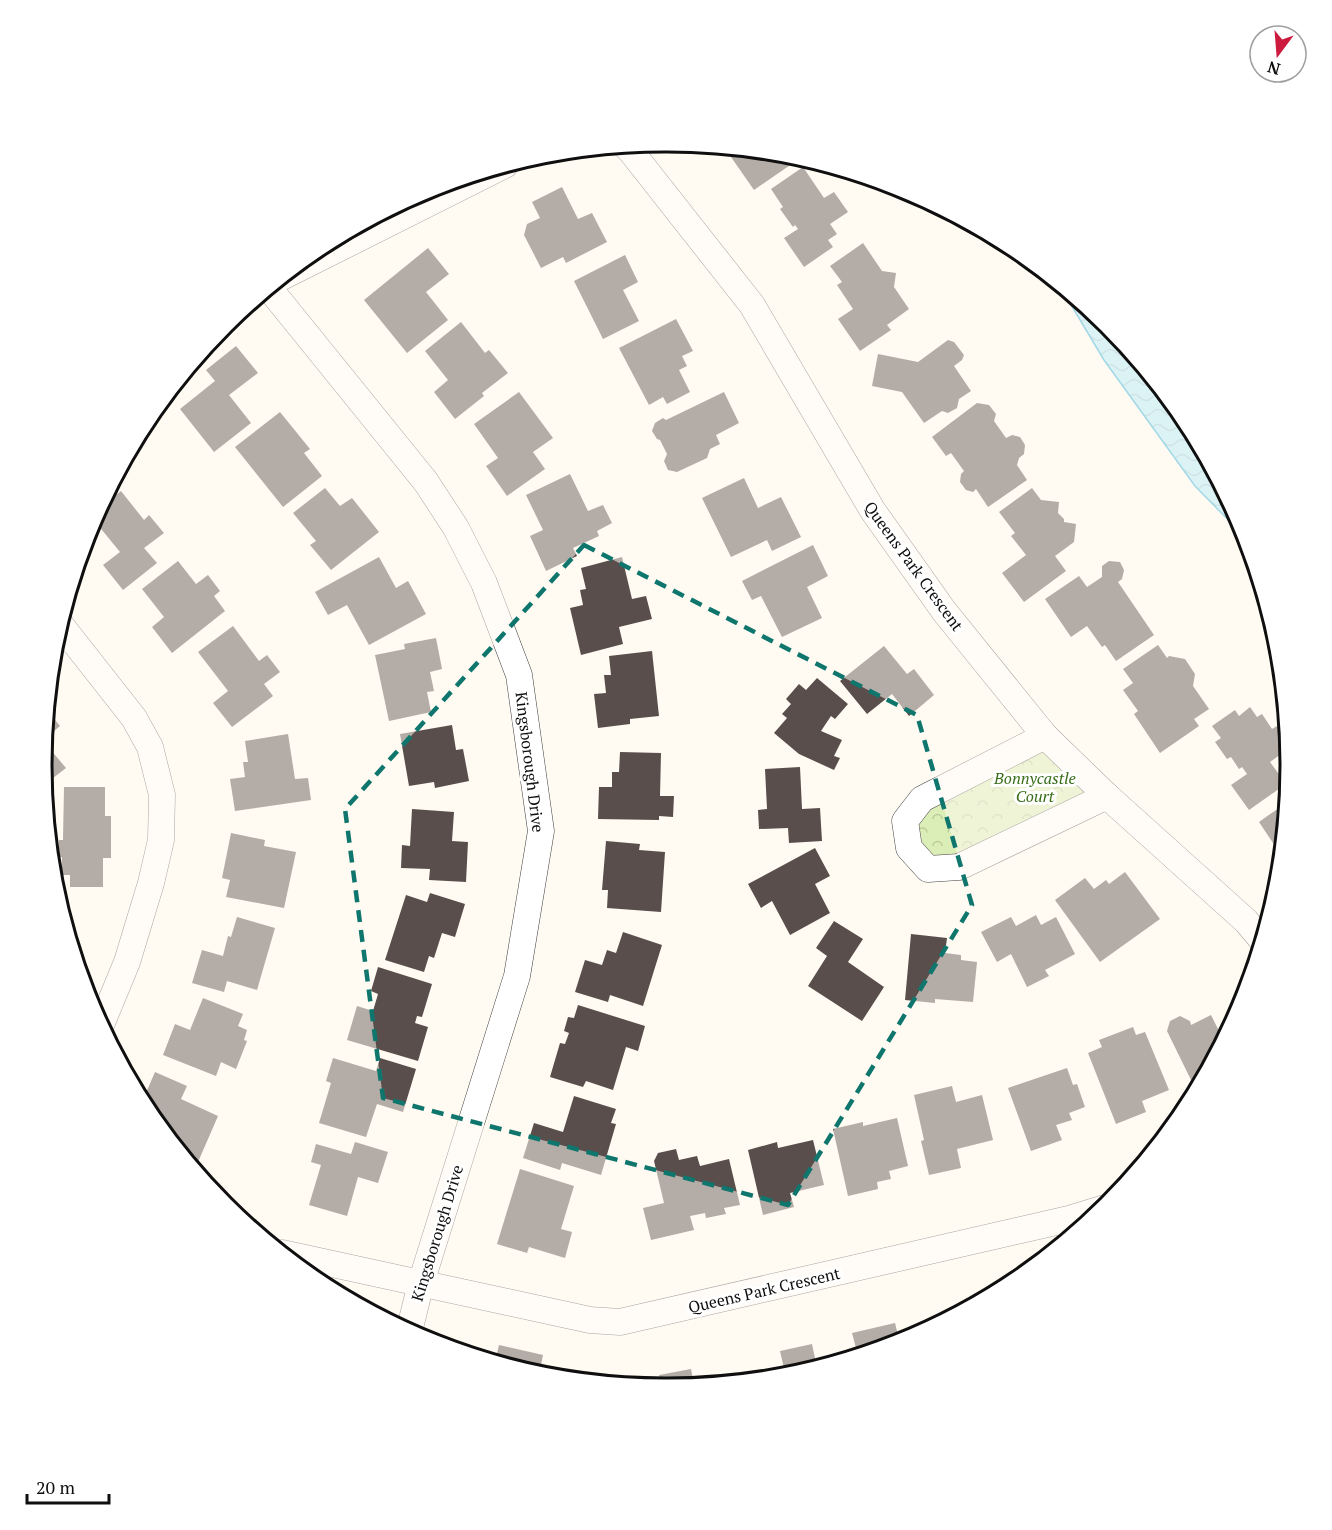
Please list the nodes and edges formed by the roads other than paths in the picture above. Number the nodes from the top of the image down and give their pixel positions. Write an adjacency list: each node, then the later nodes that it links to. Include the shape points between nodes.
1 (632, 153): 6 (street, Queens Park Crescent, via 752,305 873,511 944,611)
2 (462, 187): 3 (street)
3 (323, 256)
4 (274, 294): 12 (street, Kingsborough Drive, via 426,482 456,528 484,583 519,675 542,831 516,976)
5 (67, 633): 9 (street, via 134,718 150,747 162,795 161,840 151,883 127,962)
6 (1045, 736): 7 (street, Queens Park Crescent); 7 (street, via 922,799 904,821 909,848 928,869 959,867)
7 (1107, 796): 8 (street, Queens Park Crescent)
8 (1256, 933)
9 (106, 1014)
10 (1083, 1215): 12 (street, Queens Park Crescent, via 620,1322 590,1320)
11 (300, 1257): 12 (street, Queens Park Crescent)
12 (421, 1283): 13 (street, Kingsborough Drive)
13 (411, 1323)

